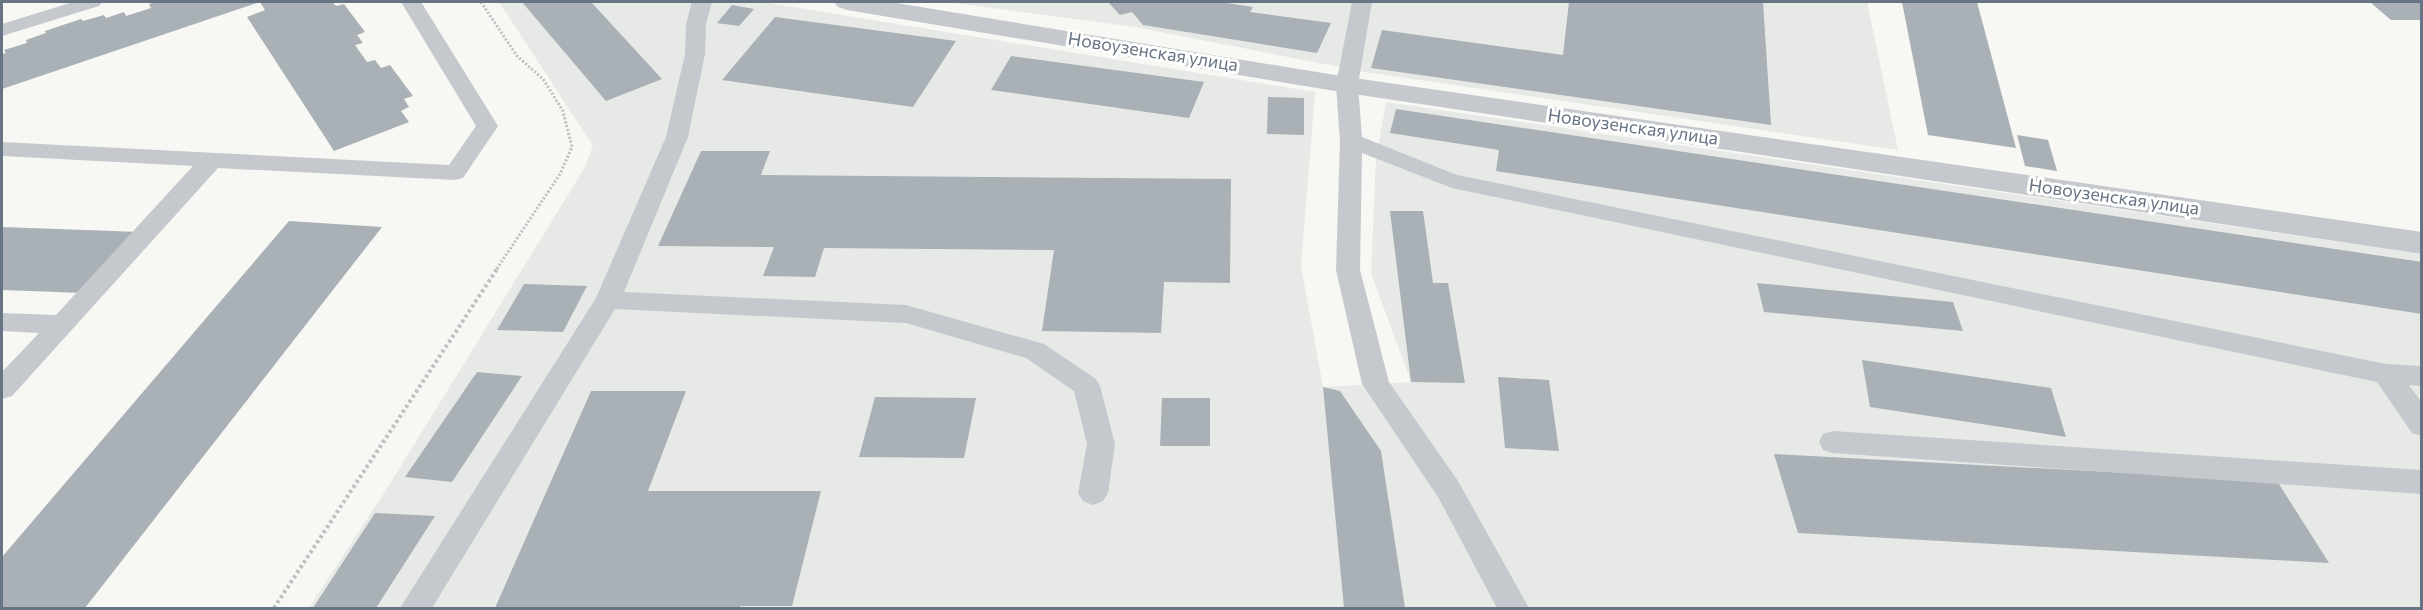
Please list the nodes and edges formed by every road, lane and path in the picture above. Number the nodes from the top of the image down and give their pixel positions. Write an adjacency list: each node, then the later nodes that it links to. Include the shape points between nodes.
1 (92, 2): 7 (lane)
2 (411, 2): 11 (lane, via 487,126 455,173)
3 (481, 2): 23 (path, via 518,56 543,79 563,111 572,147 560,174)
4 (702, 2): 13 (lane, via 677,137)
5 (847, 2): 8 (street, Новоузенская улица)
6 (1362, 2): 8 (lane)
7 (2, 30)
8 (1347, 85): 9 (lane); 12 (street, Новоузенская улица)
9 (1352, 141): 16 (lane, via 1452,181); 25 (lane, via 1348,270 1376,384 1448,489)
10 (2, 149): 11 (lane)
11 (212, 160): 15 (lane)
12 (2421, 243)
13 (608, 300): 22 (lane, via 906,314 1035,351 1086,386 1101,444); 24 (lane)
14 (2, 322): 15 (lane)
15 (62, 325): 18 (lane)
16 (2386, 374): 17 (lane); 19 (lane)
17 (2421, 376)
18 (2, 389)
19 (2421, 425)
20 (1833, 442): 21 (lane)
21 (2421, 482)
22 (1093, 493)
23 (274, 609)
24 (416, 609)
25 (1513, 609)

